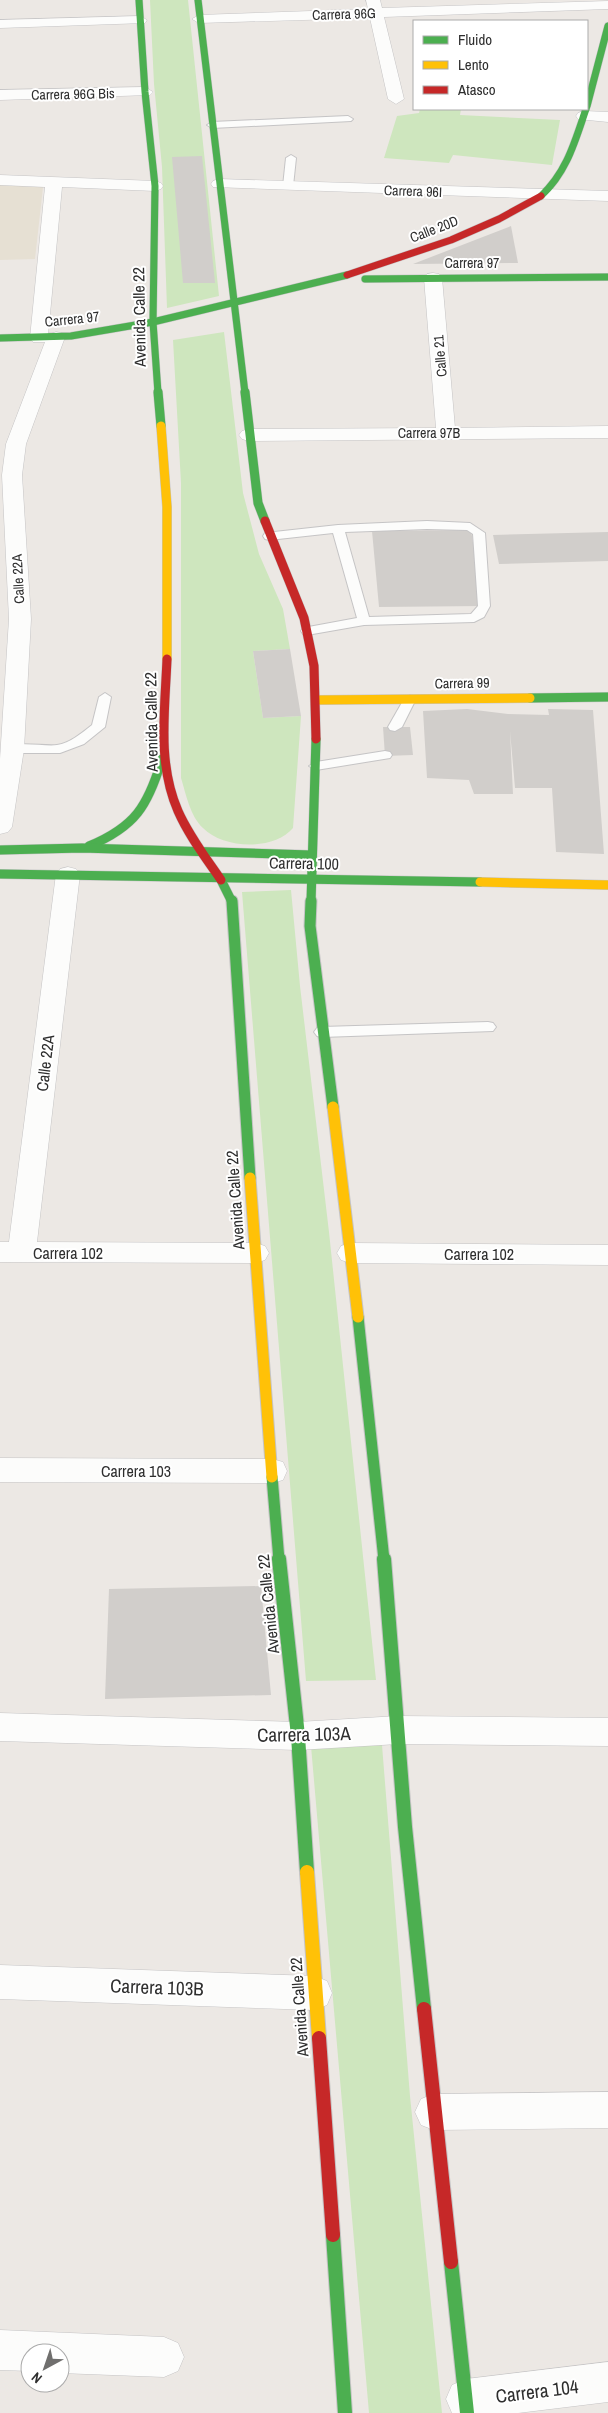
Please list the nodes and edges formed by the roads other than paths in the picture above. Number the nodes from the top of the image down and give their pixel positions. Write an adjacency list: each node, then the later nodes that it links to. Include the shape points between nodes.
1 (139, 0): 6 (main road, Avenida Calle 22)
2 (198, 0): 5 (main road)
3 (608, 5): 4 (street, Carrera 96G)
4 (374, 6): 5 (street, Carrera 96G); 12 (street)
5 (199, 19): 16 (main road)
6 (140, 20): 7 (street); 10 (main road, Avenida Calle 22)
7 (0, 24)
8 (608, 26): 9 (main road, Calle 20D)
9 (589, 87)
10 (146, 92): 11 (street, Carrera 96G Bis); 21 (main road, Avenida Calle 22)
11 (0, 95)
12 (396, 100)
13 (586, 110): 14 (street); 23 (main road, Calle 20D, via 564,170)
14 (608, 117)
15 (348, 119): 16 (lane)
16 (212, 125): 20 (main road)
17 (290, 158): 22 (lane)
18 (0, 180): 19 (street)
19 (54, 182): 21 (street); 31 (street, Calle 22A)
20 (219, 184): 22 (street, Carrera 96I); 28 (main road)
21 (155, 186): 29 (main road, Avenida Calle 22)
22 (288, 186): 23 (street, Carrera 96I)
23 (543, 195): 24 (street, Carrera 96I); 27 (main road, Calle 20D, via 451,240)
24 (608, 197)
25 (608, 277): 26 (main road, Carrera 97)
26 (433, 278): 27 (main road, Carrera 97); 33 (street, Calle 21)
27 (336, 279): 28 (main road, Calle 20D)
28 (234, 302): 29 (main road, Carrera 97); 34 (main road)
29 (153, 322): 31 (main road, Carrera 97); 47 (main road, Avenida Calle 22, via 167,507)
30 (0, 338): 31 (main road, Carrera 97)
31 (47, 338): 38 (street, Calle 22A, via 13,458)
32 (608, 432): 33 (street, Carrera 97B)
33 (446, 433): 34 (street, Carrera 97B)
34 (249, 435): 36 (main road, via 258,503)
35 (338, 529): 36 (lane); 39 (lane, via 470,527 477,530 484,606 474,618); 40 (lane)
36 (269, 536): 41 (main road)
37 (432, 606): 39 (lane)
38 (10, 619): 48 (street, Calle 22A)
39 (434, 619): 40 (lane)
40 (364, 621): 41 (lane)
41 (307, 631): 45 (main road)
42 (105, 697): 48 (lane, via 98,727 79,741 60,749)
43 (608, 697): 44 (main road, Carrera 99)
44 (410, 699): 45 (main road, Carrera 99); 46 (lane)
45 (316, 700): 50 (main road)
46 (395, 727)
47 (165, 746): 52 (main road, via 154,792 144,812 122,831); 54 (main road, Avenida Calle 22, via 173,800)
48 (13, 749): 51 (street, Calle 22A)
49 (385, 754): 50 (lane)
50 (316, 766): 55 (main road)
51 (0, 827)
52 (82, 848): 53 (main road, Carrera 100); 54 (main road, Carrera 100)
53 (0, 850)
54 (202, 852): 55 (main road, Carrera 100); 58 (main road, Avenida Calle 22)
55 (311, 855): 59 (main road)
56 (0, 874): 57 (main road, Carrera 100)
57 (68, 874): 58 (main road, Carrera 100); 63 (street, Calle 22A)
58 (219, 877): 59 (main road, Carrera 100); 64 (main road, Avenida Calle 22, via 232,901)
59 (310, 879): 60 (main road, Carrera 100); 62 (main road, via 310,926)
60 (608, 885)
61 (488, 1027): 62 (lane)
62 (322, 1032): 65 (main road)
63 (11, 1252): 64 (street, Carrera 102)
64 (255, 1253): 68 (main road, Avenida Calle 22)
65 (351, 1254): 66 (street, Carrera 102); 70 (main road, via 389,1602)
66 (608, 1255)
67 (0, 1470): 68 (street, Carrera 103)
68 (272, 1471): 72 (main road, Avenida Calle 22)
69 (0, 1727): 72 (street, Carrera 103A)
70 (398, 1730): 71 (street, Carrera 103A); 72 (street, Carrera 103A); 76 (main road)
71 (608, 1732)
72 (298, 1736): 74 (main road, Avenida Calle 22)
73 (0, 1982): 74 (street, Carrera 103B)
74 (314, 1993): 81 (main road, Avenida Calle 22)
75 (608, 2110): 76 (street)
76 (434, 2112): 80 (main road)
77 (0, 2350): 78 (street)
78 (164, 2357)
79 (608, 2382): 80 (street, Carrera 104)
80 (467, 2406)
81 (344, 2413)

